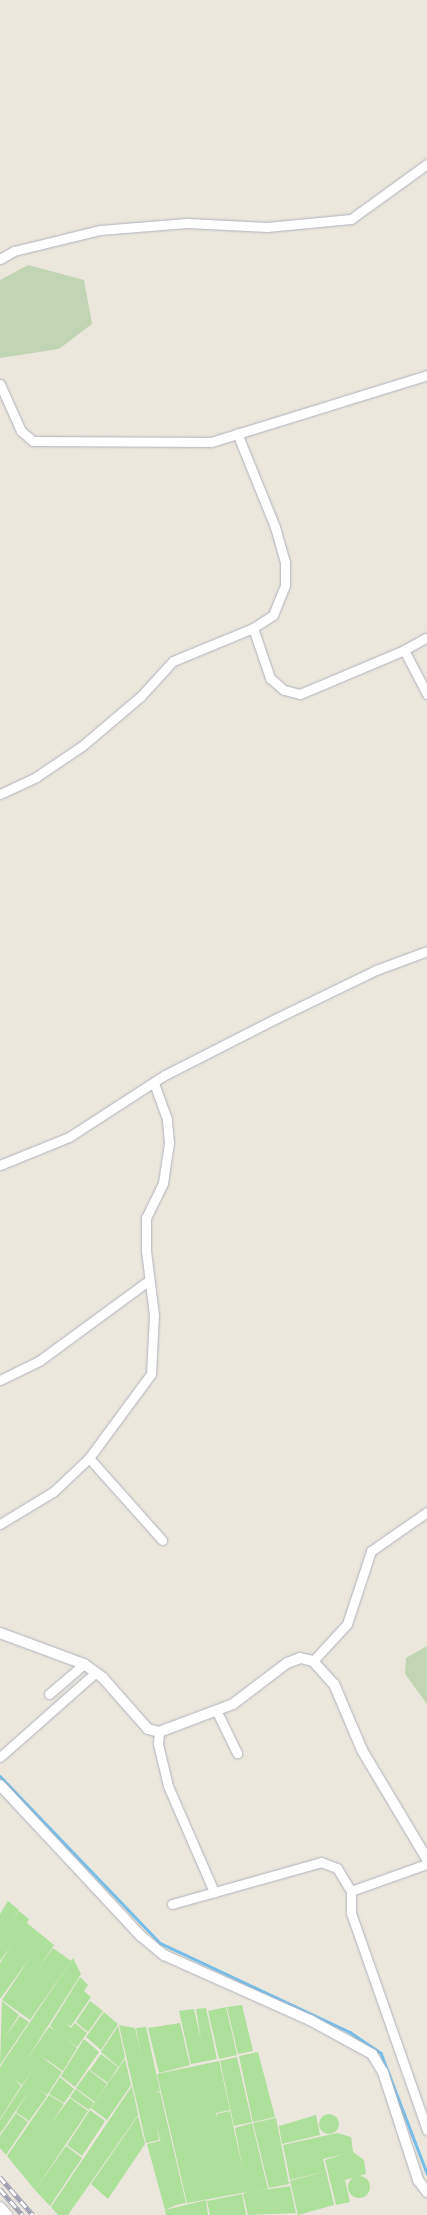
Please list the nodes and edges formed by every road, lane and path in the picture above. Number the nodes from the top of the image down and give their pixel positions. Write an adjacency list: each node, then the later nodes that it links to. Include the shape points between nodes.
1 (427, 164): 2 (street, via 352,219 267,227 187,224 100,230 14,251)
2 (0, 259)
3 (427, 376): 5 (street)
4 (0, 384): 5 (street, via 20,431 33,441 211,442)
5 (237, 433): 6 (street, via 275,527 285,562 285,585 273,615)
6 (253, 628): 8 (street, via 270,678 284,690 300,694); 10 (street, via 173,661 141,696 82,746 36,777)
7 (427, 637): 8 (street)
8 (404, 650): 9 (street)
9 (427, 694)
10 (0, 794)
11 (427, 951): 12 (street, via 341,987)
12 (154, 1083): 13 (street, via 69,1137); 14 (street, via 167,1119 169,1143 162,1183 151,1200 146,1218)
13 (0, 1165)
14 (148, 1280): 15 (street, via 39,1361); 16 (street, via 154,1315 151,1374)
15 (0, 1380)
16 (89, 1458): 18 (street, via 52,1492); 19 (street)
17 (427, 1512): 21 (street, via 371,1551 347,1624)
18 (0, 1524)
19 (162, 1540)
20 (0, 1633): 22 (street)
21 (313, 1661): 25 (street, via 300,1658 288,1663); 30 (street, via 334,1684 362,1750)
22 (84, 1664): 23 (street); 24 (street)
23 (95, 1673): 26 (street, via 148,1729); 28 (street)
24 (49, 1694)
25 (217, 1712): 26 (street); 27 (street)
26 (159, 1732): 33 (street, via 158,1744 168,1786)
27 (237, 1753)
28 (0, 1757)
29 (0, 1785): 36 (street, via 158,1951 333,2032 372,2054 383,2072)
30 (427, 1859)
31 (427, 1864): 32 (street)
32 (351, 1891): 33 (street, via 337,1868 321,1862); 35 (street, via 351,1913)
33 (214, 1892): 34 (street)
34 (172, 1904)
35 (427, 2130)
36 (426, 2195)
37 (0, 2207): 38 (street)
38 (6, 2215)

